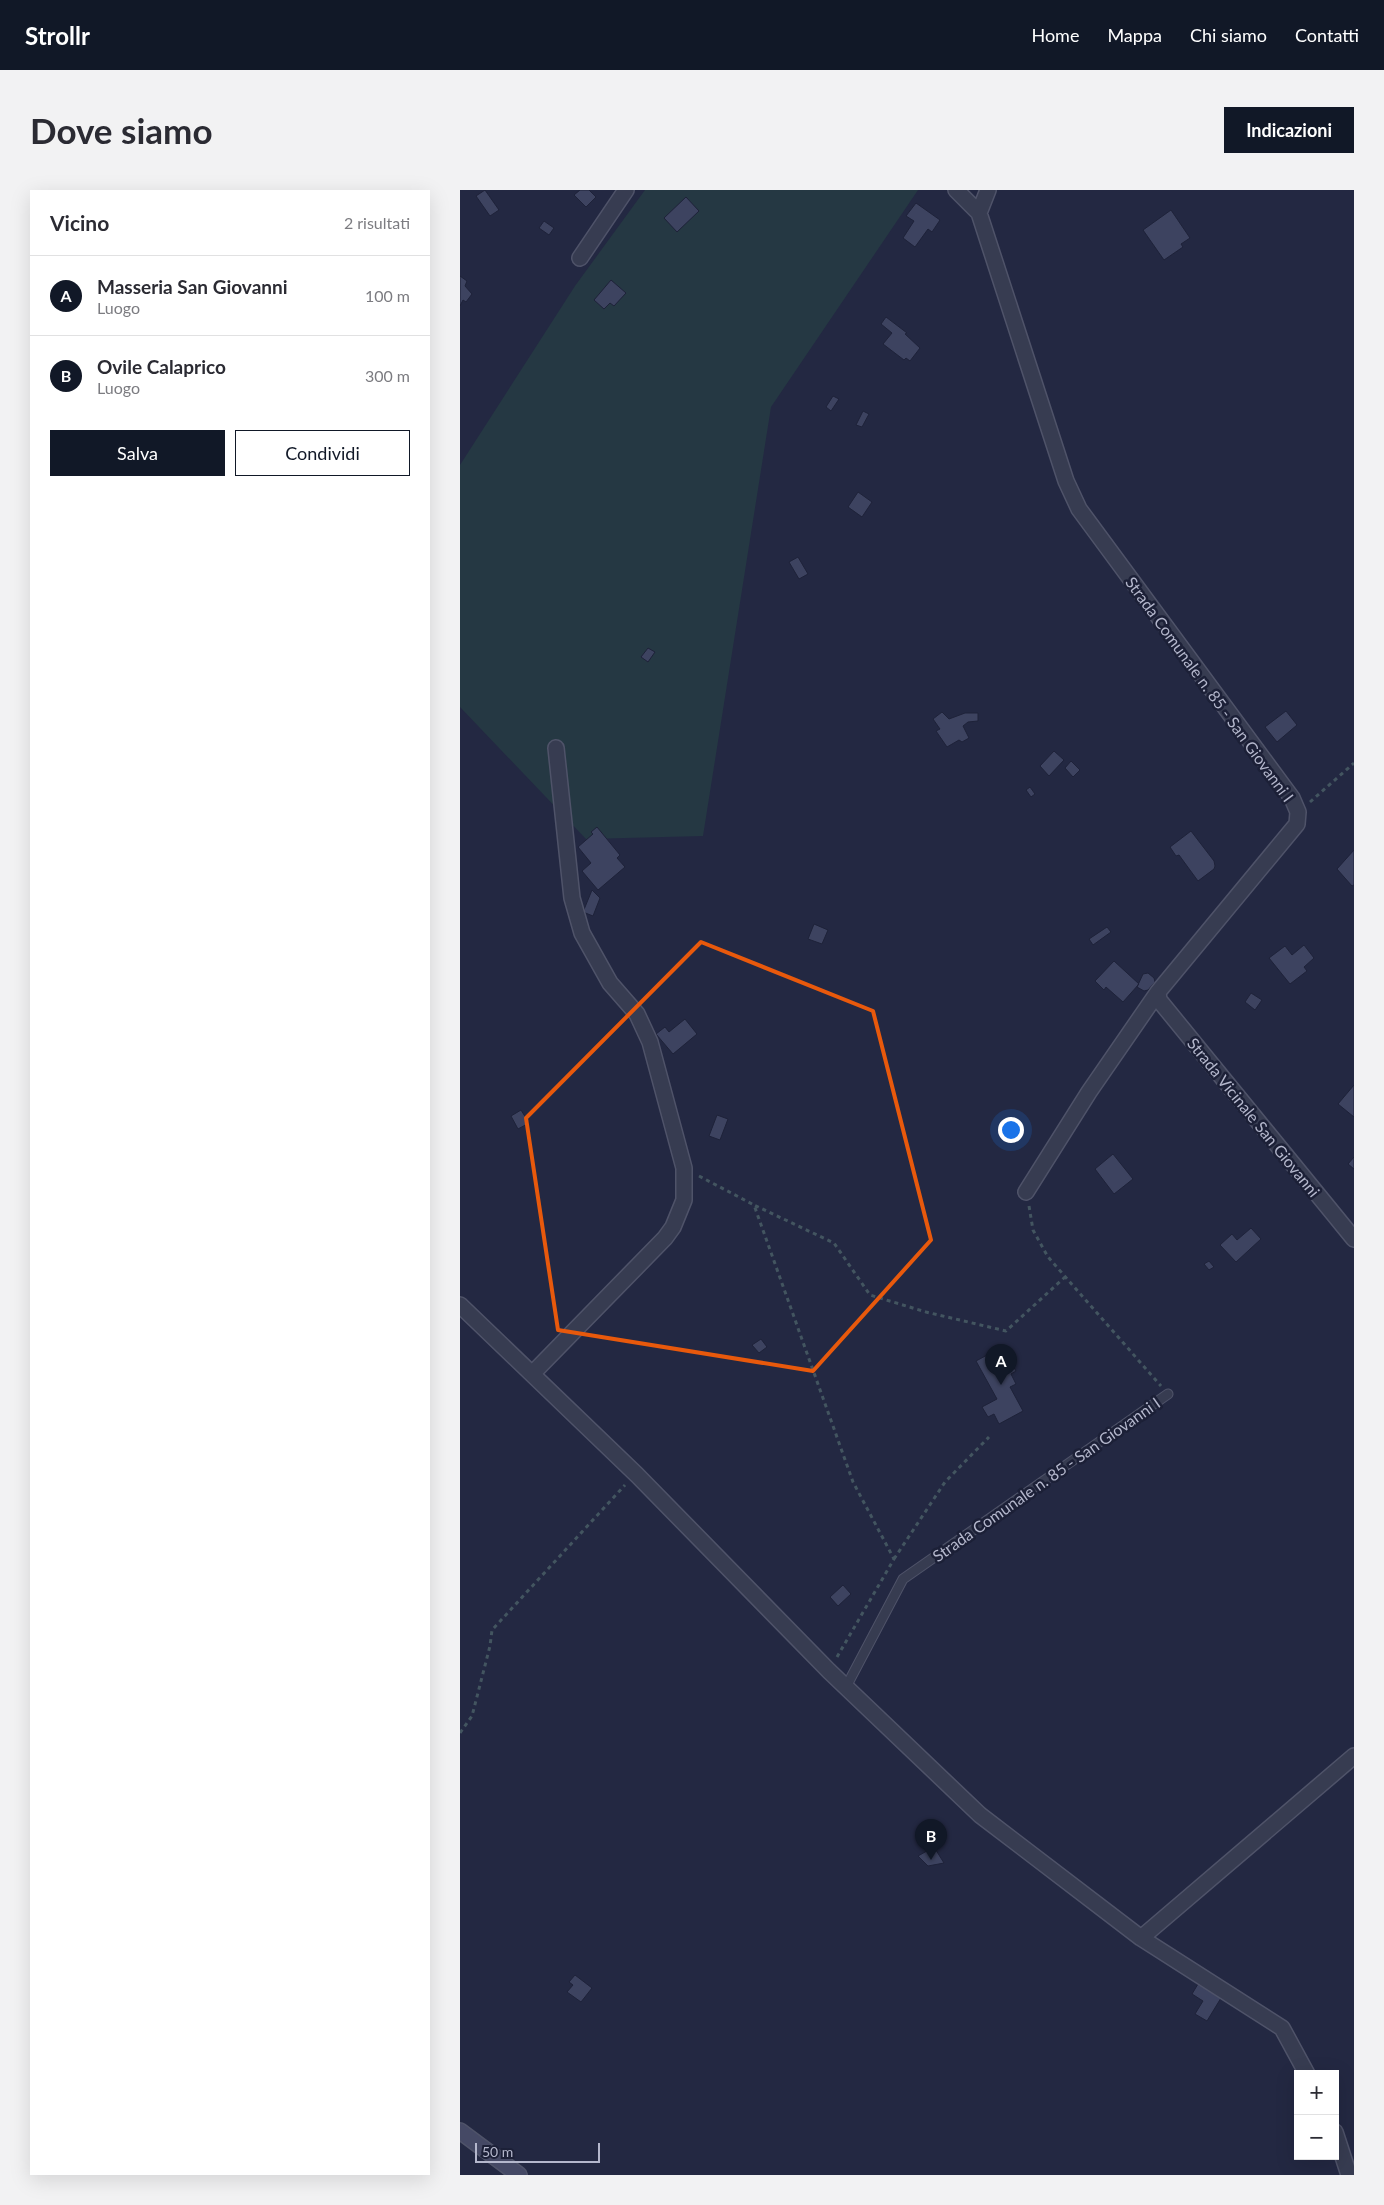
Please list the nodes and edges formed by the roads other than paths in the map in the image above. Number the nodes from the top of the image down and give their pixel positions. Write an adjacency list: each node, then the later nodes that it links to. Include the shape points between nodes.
1 (626, 190): 5 (street)
2 (988, 190): 4 (street)
3 (957, 192): 4 (street, Strada Comunale n. 85 - San Giovanni I)
4 (979, 213): 7 (street, Strada Comunale n. 85 - San Giovanni I, via 1078,509 1292,798 1298,812 1297,824)
5 (580, 258)
6 (556, 748): 11 (street, via 572,898 582,933 610,983 637,1014 650,1042 684,1168 684,1200 665,1238)
7 (1158, 992): 8 (street, Strada Comunale n. 85 - San Giovanni I, via 1089,1092); 9 (street, Strada Vicinale San Giovanni, via 1159,1000)
8 (1026, 1192)
9 (1354, 1240)
10 (460, 1305): 11 (street)
11 (532, 1374): 13 (street)
12 (1168, 1394): 13 (lane, Strada Comunale n. 85 - San Giovanni I, via 903,1578)
13 (846, 1686): 15 (street, via 980,1815)
14 (1354, 1756): 15 (street)
15 (1141, 1938): 16 (street, via 1282,2028)
16 (1305, 2070)
17 (460, 2131): 19 (street)
18 (1339, 2144): 20 (street)
19 (519, 2175)
20 (1349, 2175)

